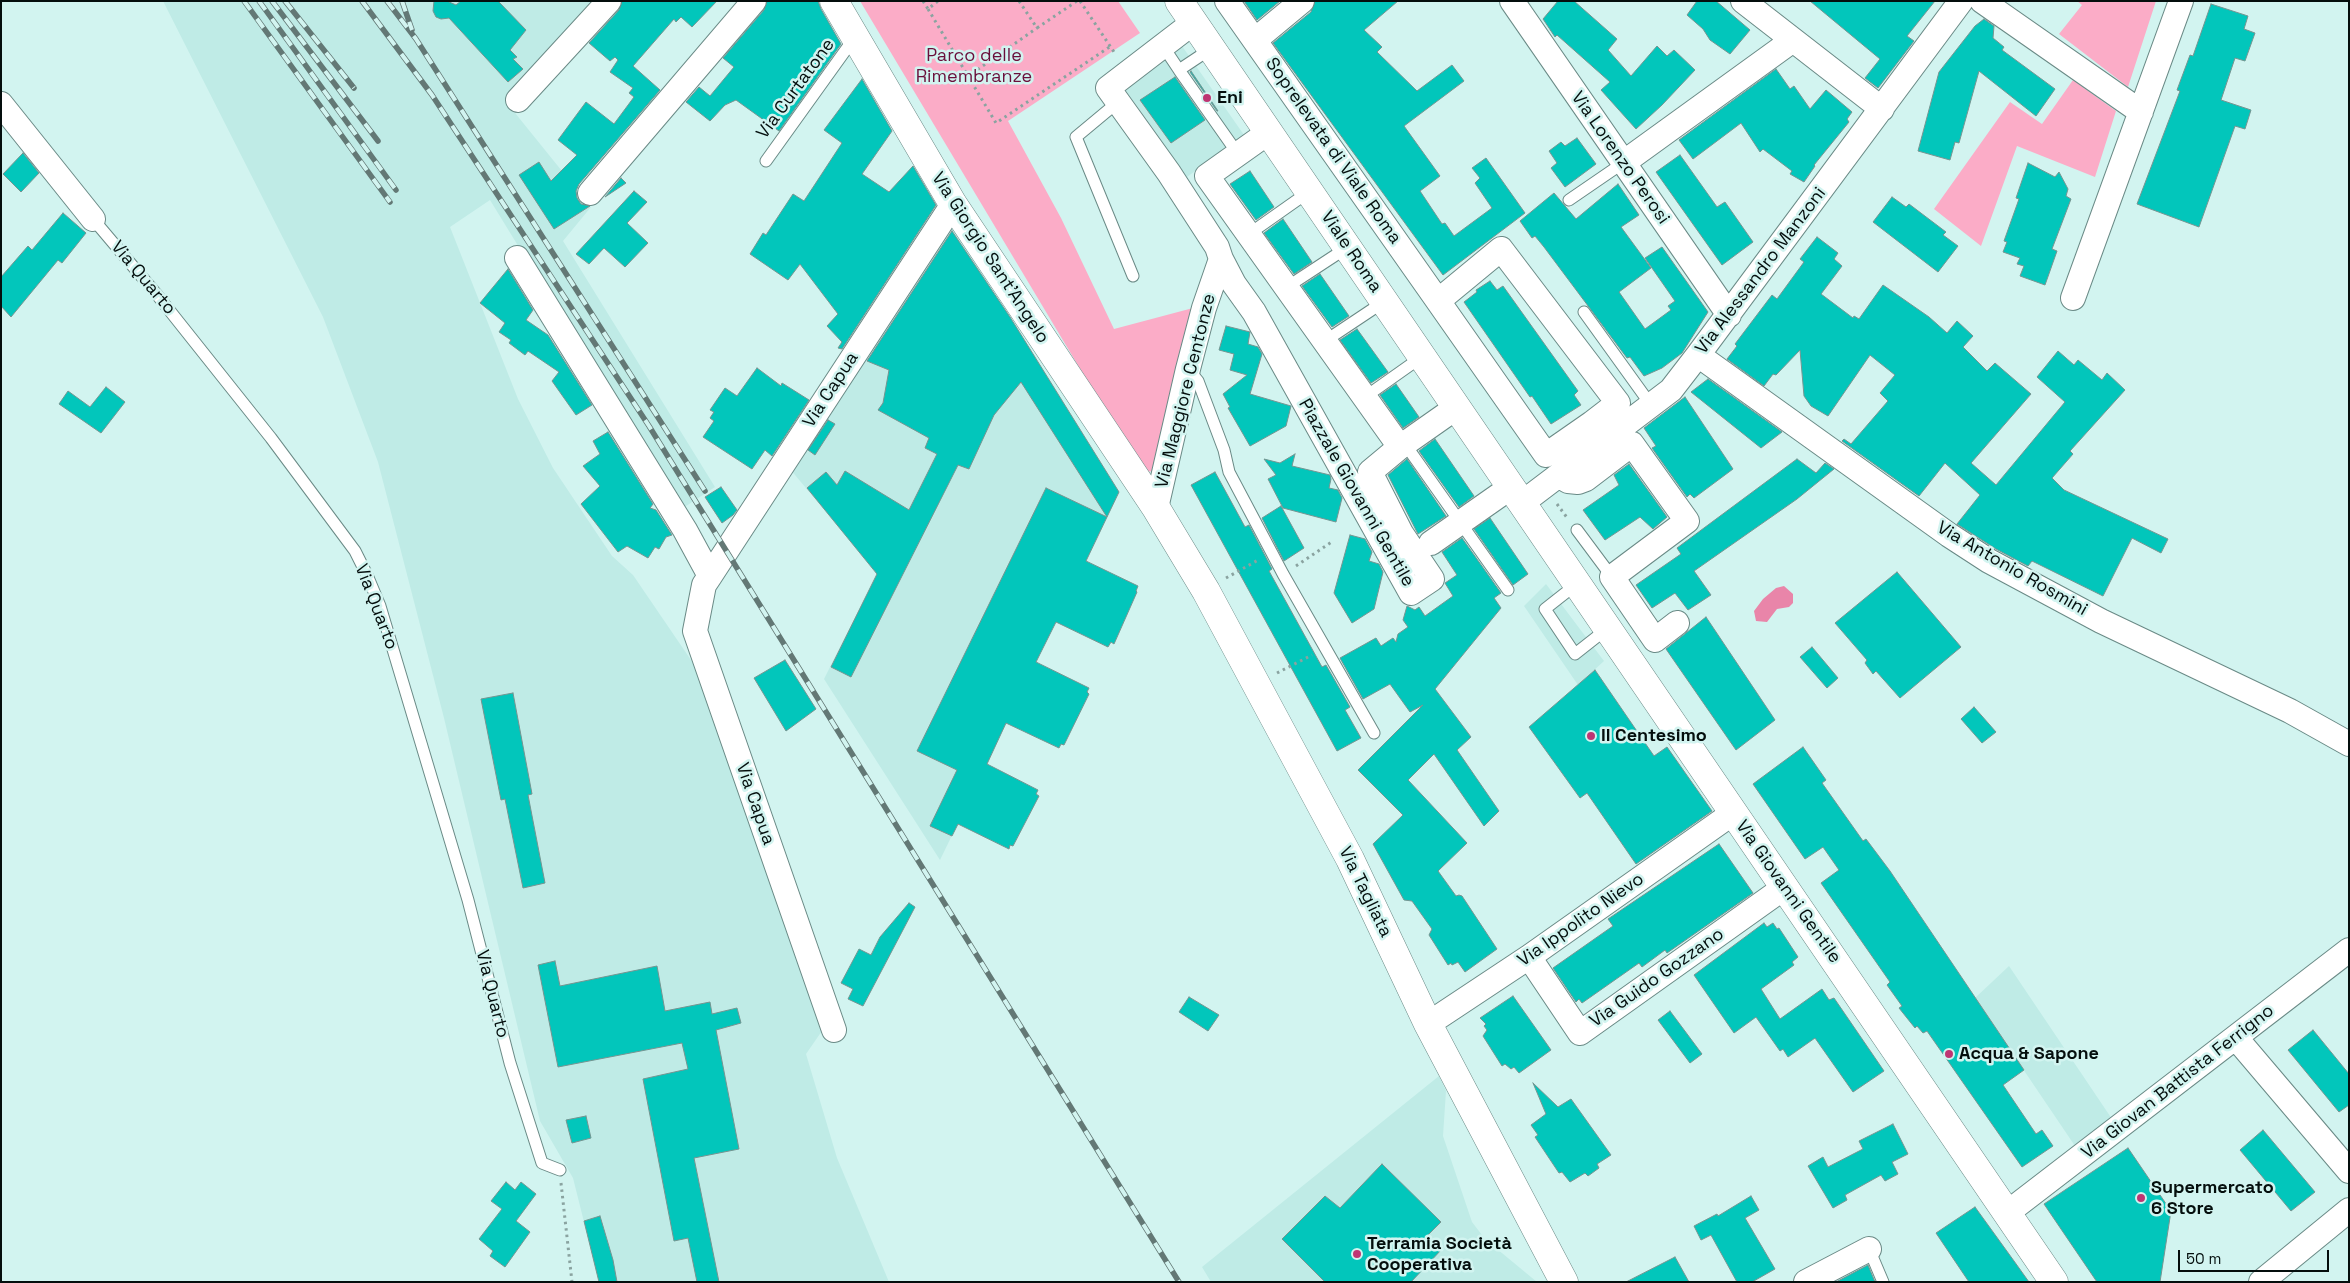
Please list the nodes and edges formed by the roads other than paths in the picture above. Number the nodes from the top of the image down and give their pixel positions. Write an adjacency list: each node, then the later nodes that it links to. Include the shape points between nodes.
1 (609, 1): 18 (street)
2 (754, 1): 28 (street)
3 (834, 1): 12 (main road, Via Giorgio Sant'Angelo)
4 (1227, 1): 13 (street, Soprelevata di Viale Roma)
5 (1302, 1): 13 (street)
6 (1512, 1): 26 (street, Via Lorenzo Perosi)
7 (1743, 1): 14 (street)
8 (1960, 1): 21 (street, Via Alessandro Manzoni)
9 (1982, 1): 22 (street)
10 (2181, 1): 22 (street)
11 (1187, 12): 15 (street); 16 (main road, Viale Roma)
12 (855, 37): 25 (lane, Via Curtatone); 30 (main road, Via Giorgio Sant'Angelo)
13 (1255, 40): 40 (street, Soprelevata di Viale Roma)
14 (1793, 40): 21 (street); 26 (street)
15 (1163, 46): 17 (lane); 19 (street, via 1108,88)
16 (1212, 48): 17 (lane); 23 (main road, Viale Roma)
17 (1179, 70): 24 (lane)
18 (518, 100)
19 (1118, 102): 35 (street, via 1169,173 1217,247); 36 (lane, via 1076,137)
20 (1, 104): 31 (street, Via Quarto)
21 (1882, 109): 42 (street, Via Alessandro Manzoni)
22 (2141, 112): 38 (street)
23 (1269, 132): 24 (street); 27 (main road, Viale Roma)
24 (1238, 154): 32 (street, via 1207,176)
25 (766, 161)
26 (1623, 163): 29 (lane); 42 (street, Via Lorenzo Perosi)
27 (1310, 191): 32 (lane); 33 (main road, Viale Roma)
28 (590, 193)
29 (1569, 200)
30 (953, 204): 54 (main road, Via Giorgio Sant'Angelo); 58 (street, Via Capua)
31 (93, 219): 73 (lane, Via Quarto, via 270,438 355,551 367,575 380,606 468,900 510,1063 542,1163)
32 (1249, 234): 37 (street)
33 (1348, 247): 37 (lane); 39 (main road, Viale Roma)
34 (517, 258): 58 (street)
35 (1221, 259): 46 (street, Via Maggiore Centonze); 51 (street, Piazzale Giovanni Gentile, via 1411,593 1432,579 1401,533 1370,472)
36 (1133, 276)
37 (1287, 287): 43 (street)
38 (2073, 298)
39 (1385, 301): 43 (lane); 44 (main road, Viale Roma)
40 (1438, 301): 50 (street, Soprelevata di Viale Roma, via 1546,456); 50 (street, via 1501,249 1618,403)
41 (1584, 312): 48 (lane)
42 (1729, 315): 45 (street, Via Alessandro Manzoni)
43 (1325, 341): 47 (street)
44 (1423, 356): 47 (lane); 49 (main road, Viale Roma)
45 (1698, 356): 48 (street, Via Alessandro Manzoni, via 1671,390); 65 (street, Via Antonio Rosmini, via 1989,560 2101,621 2290,711)
46 (1188, 369): 54 (street, Via Maggiore Centonze); 64 (lane, via 1198,381 1229,472)
47 (1365, 397): 51 (street)
48 (1651, 405): 50 (street, Via Alessandro Manzoni)
49 (1458, 407): 51 (street, Piazzale Giovanni Gentile); 53 (main road, Viale Roma)
50 (1598, 433): 52 (street, Via Alessandro Manzoni)
51 (1402, 446): 55 (lane)
52 (1552, 482): 53 (street, Via Alessandro Manzoni); 59 (street, via 1586,479 1632,444 1687,521)
53 (1517, 495): 55 (street, Via Alessandro Manzoni); 60 (main road, Via Giovanni Gentile)
54 (1156, 508): 70 (main road, Via Tagliata, via 1206,591 1350,859)
55 (1461, 523): 57 (street, Via Alessandro Manzoni); 61 (lane)
56 (1577, 530): 59 (lane)
57 (1431, 543)
58 (710, 576): 71 (street, Via Capua, via 704,585 695,631)
59 (1612, 577): 62 (street, via 1655,640)
60 (1578, 583): 63 (main road, Via Giovanni Gentile); 63 (lane, via 1545,609 1575,654)
61 (1508, 590)
62 (1677, 623)
63 (1608, 628): 66 (main road, Via Giovanni Gentile)
64 (1374, 733)
65 (2349, 744)
66 (1733, 813): 67 (main road, Via Giovanni Gentile); 69 (street, Via Ippolito Nievo)
67 (1785, 887): 69 (street, Via Guido Gozzano, via 1580,1033); 76 (main road, Via Giovanni Gentile)
68 (2349, 950): 72 (street, Via Giovan Battista Ferrigno)
69 (1529, 957): 70 (street, Via Ippolito Nievo)
70 (1428, 1024): 78 (main road, Via Tagliata)
71 (834, 1030)
72 (2236, 1038): 74 (street); 76 (street, Via Giovan Battista Ferrigno)
73 (560, 1170)
74 (2349, 1171)
75 (2349, 1210): 82 (street)
76 (2007, 1213): 81 (main road, Via Giovanni Gentile)
77 (1869, 1249): 79 (street); 80 (lane)
78 (1564, 1282)
79 (1806, 1282)
80 (1883, 1282)
81 (2054, 1282)
82 (2261, 1282)

